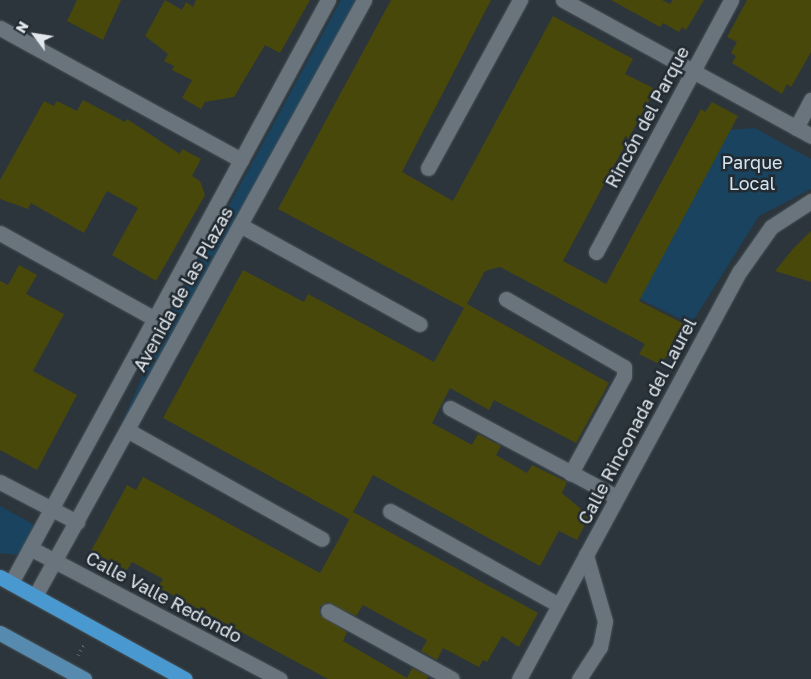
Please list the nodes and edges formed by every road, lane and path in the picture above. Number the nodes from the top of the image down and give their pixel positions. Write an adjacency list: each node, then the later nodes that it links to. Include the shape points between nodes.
1 (328, 0): 11 (street, Avenida de las Plazas)
2 (364, 0): 14 (street, Avenida de las Plazas)
3 (520, 0): 12 (street)
4 (563, 0): 7 (street)
5 (731, 0): 7 (street, Rincón del Parque)
6 (0, 28): 11 (street)
7 (693, 72): 9 (street); 16 (street, Rincón del Parque)
8 (811, 100): 9 (street)
9 (796, 128): 10 (street)
10 (811, 136)
11 (241, 160): 18 (street, Avenida de las Plazas)
12 (428, 168)
13 (807, 208): 24 (street, Calle Rinconada del Laurel, via 771,227 740,271)
14 (240, 225): 19 (street); 21 (street, Avenida de las Plazas)
15 (0, 233): 18 (street)
16 (596, 252)
17 (506, 298): 22 (street, via 624,367 624,376)
18 (155, 319): 25 (street, Avenida de las Plazas)
19 (419, 324)
20 (450, 408): 22 (street)
21 (127, 430): 27 (street, Avenida de las Plazas); 28 (street)
22 (572, 472): 24 (street)
23 (0, 482): 25 (street)
24 (617, 497): 30 (street, Calle Rinconada del Laurel)
25 (52, 509): 27 (street); 29 (street, Avenida de las Plazas)
26 (390, 511): 34 (street)
27 (77, 522): 31 (street, Avenida de las Plazas)
28 (322, 540)
29 (30, 548): 31 (street, Calle Valle Redondo); 32 (street, Avenida de las Plazas)
30 (586, 555): 34 (street, Calle Rinconada del Laurel); 44 (street, via 605,621 600,647)
31 (55, 561): 33 (street, Avenida de las Plazas); 41 (street, Calle Valle Redondo)
32 (6, 580): 33 (highway)
33 (35, 596): 36 (highway)
34 (559, 605): 43 (street, Calle Rinconada del Laurel)
35 (328, 611): 42 (street)
36 (93, 628): 38 (path); 40 (highway)
37 (0, 634): 38 (main road)
38 (69, 671): 39 (main road)
39 (84, 679)
40 (185, 679)
41 (280, 679)
42 (452, 679)
43 (519, 679)
44 (579, 679)

